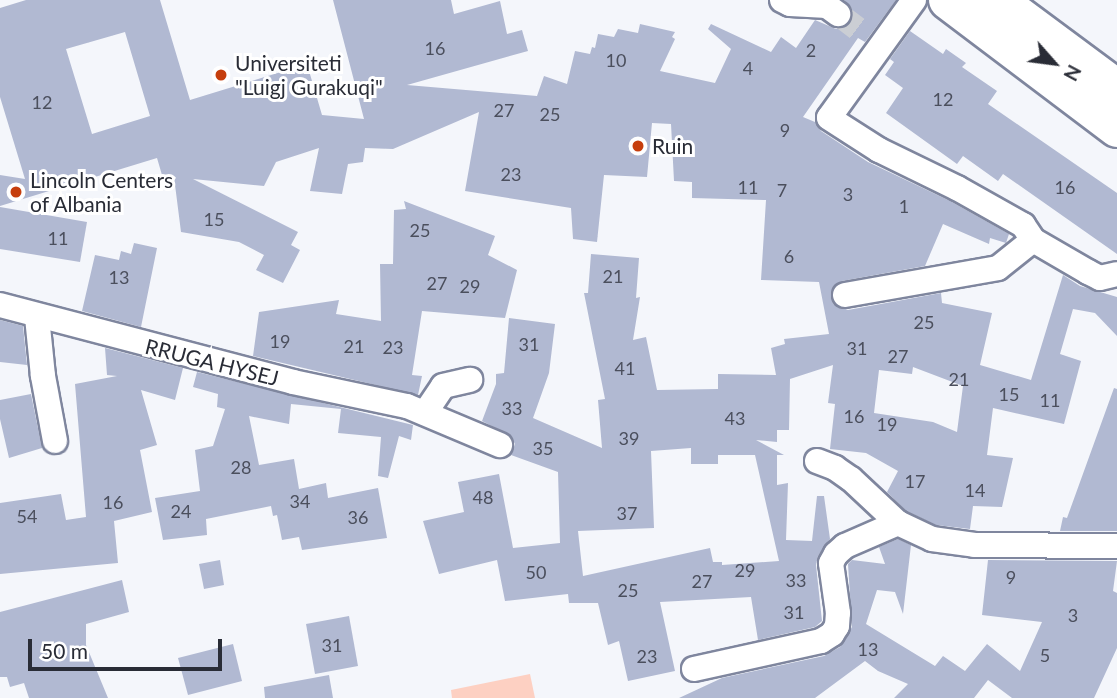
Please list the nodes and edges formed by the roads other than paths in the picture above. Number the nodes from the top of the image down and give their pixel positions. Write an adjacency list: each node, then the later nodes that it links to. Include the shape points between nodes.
1 (782, 0): 5 (street, via 827,6)
2 (914, 0): 8 (street, via 871,38 829,118 878,150 1023,225)
3 (948, 0): 7 (main road)
4 (997, 0): 6 (main road)
5 (838, 14)
6 (1117, 89)
7 (1117, 128)
8 (1033, 240): 9 (street, via 1100,278); 10 (street, via 998,268)
9 (1117, 274)
10 (845, 295)
11 (0, 305): 12 (street, RRUGA HYSEJ)
12 (37, 317): 14 (street, RRUGA HYSEJ); 15 (street)
13 (470, 380): 14 (street, via 443,386)
14 (425, 413): 16 (street, RRUGA HYSEJ)
15 (55, 441)
16 (500, 445)
17 (817, 461): 18 (street, via 835,468)
18 (898, 523): 19 (street, via 948,542); 20 (street, via 836,554 831,563 838,613 832,634 821,641)
19 (1117, 546)
20 (694, 669)

